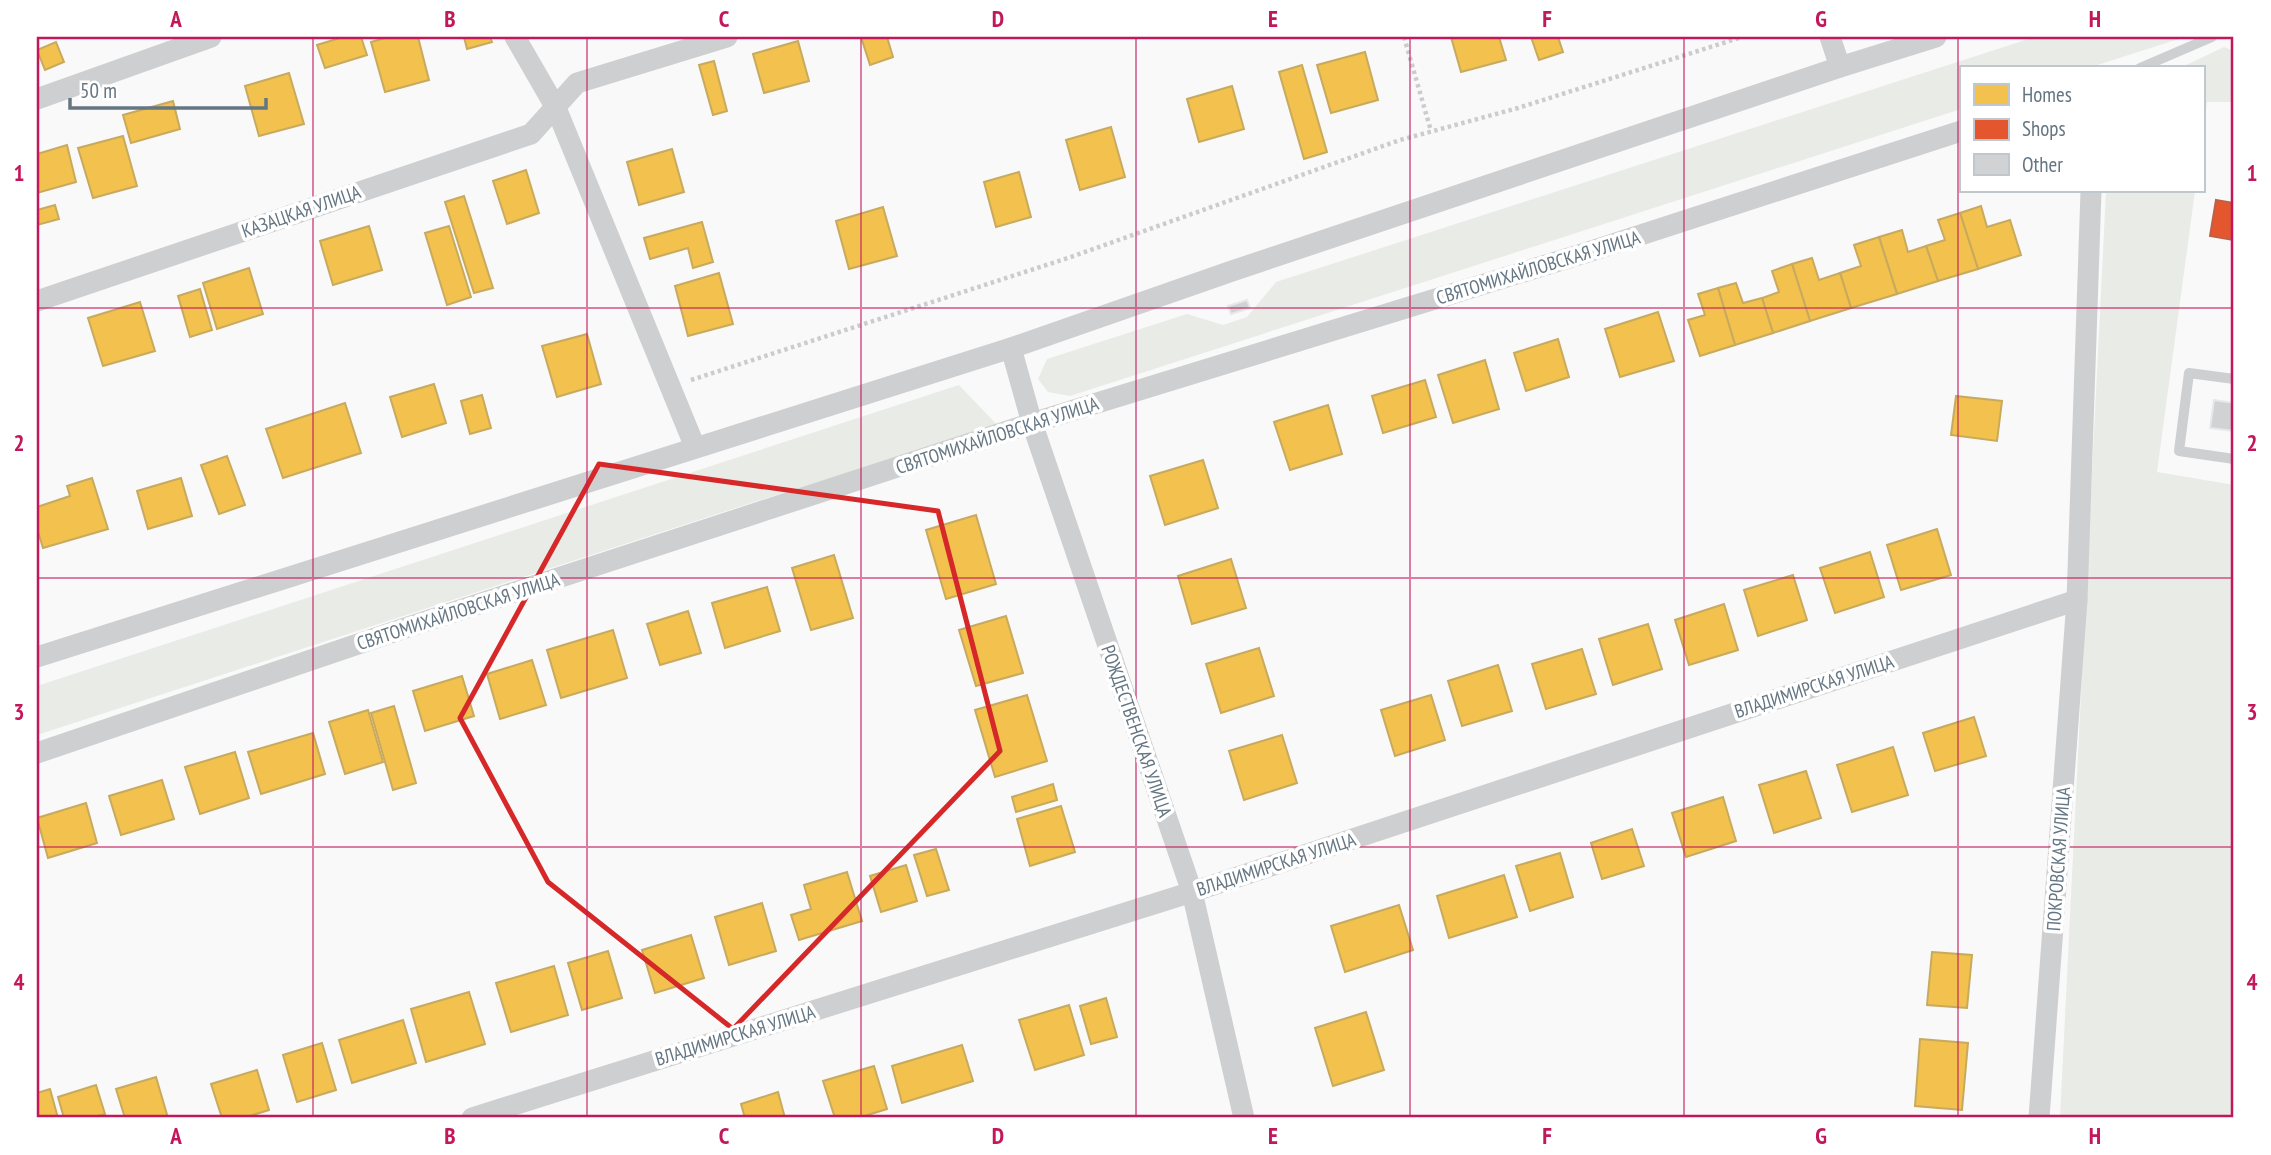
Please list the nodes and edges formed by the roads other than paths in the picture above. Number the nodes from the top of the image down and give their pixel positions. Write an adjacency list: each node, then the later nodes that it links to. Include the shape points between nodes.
1 (211, 37): 9 (street)
2 (515, 37): 10 (street)
3 (727, 37): 10 (street, КАЗАЦКАЯ УЛИЦА, via 577,83)
4 (1830, 37): 8 (street)
5 (1936, 37): 8 (street)
6 (2212, 37): 7 (lane)
7 (2145, 66)
8 (1840, 67): 14 (street)
9 (37, 99)
10 (555, 108): 13 (street, КАЗАЦКАЯ УЛИЦА, via 531,134); 17 (street)
11 (1960, 131): 16 (street, СВЯТОМИХАЙЛОВСКАЯ УЛИЦА, via 1585,253)
12 (2091, 192): 19 (street, ПОКРОВСКАЯ УЛИЦА)
13 (37, 300)
14 (1010, 348): 16 (street, РОЖДЕСТВЕНСКАЯ УЛИЦА); 17 (street)
15 (2234, 379): 18 (lane, via 2189,373 2179,451)
16 (1032, 423): 21 (street, СВЯТОМИХАЙЛОВСКАЯ УЛИЦА); 22 (street, РОЖДЕСТВЕНСКАЯ УЛИЦА)
17 (695, 447): 20 (street)
18 (2234, 459)
19 (2077, 600): 22 (street, ВЛАДИМИРСКАЯ УЛИЦА); 25 (street, ПОКРОВСКАЯ УЛИЦА)
20 (37, 657)
21 (37, 753)
22 (1192, 892): 23 (street, ВЛАДИМИРСКАЯ УЛИЦА); 24 (street, РОЖДЕСТВЕНСКАЯ УЛИЦА)
23 (472, 1118)
24 (1244, 1118)
25 (2039, 1118)

